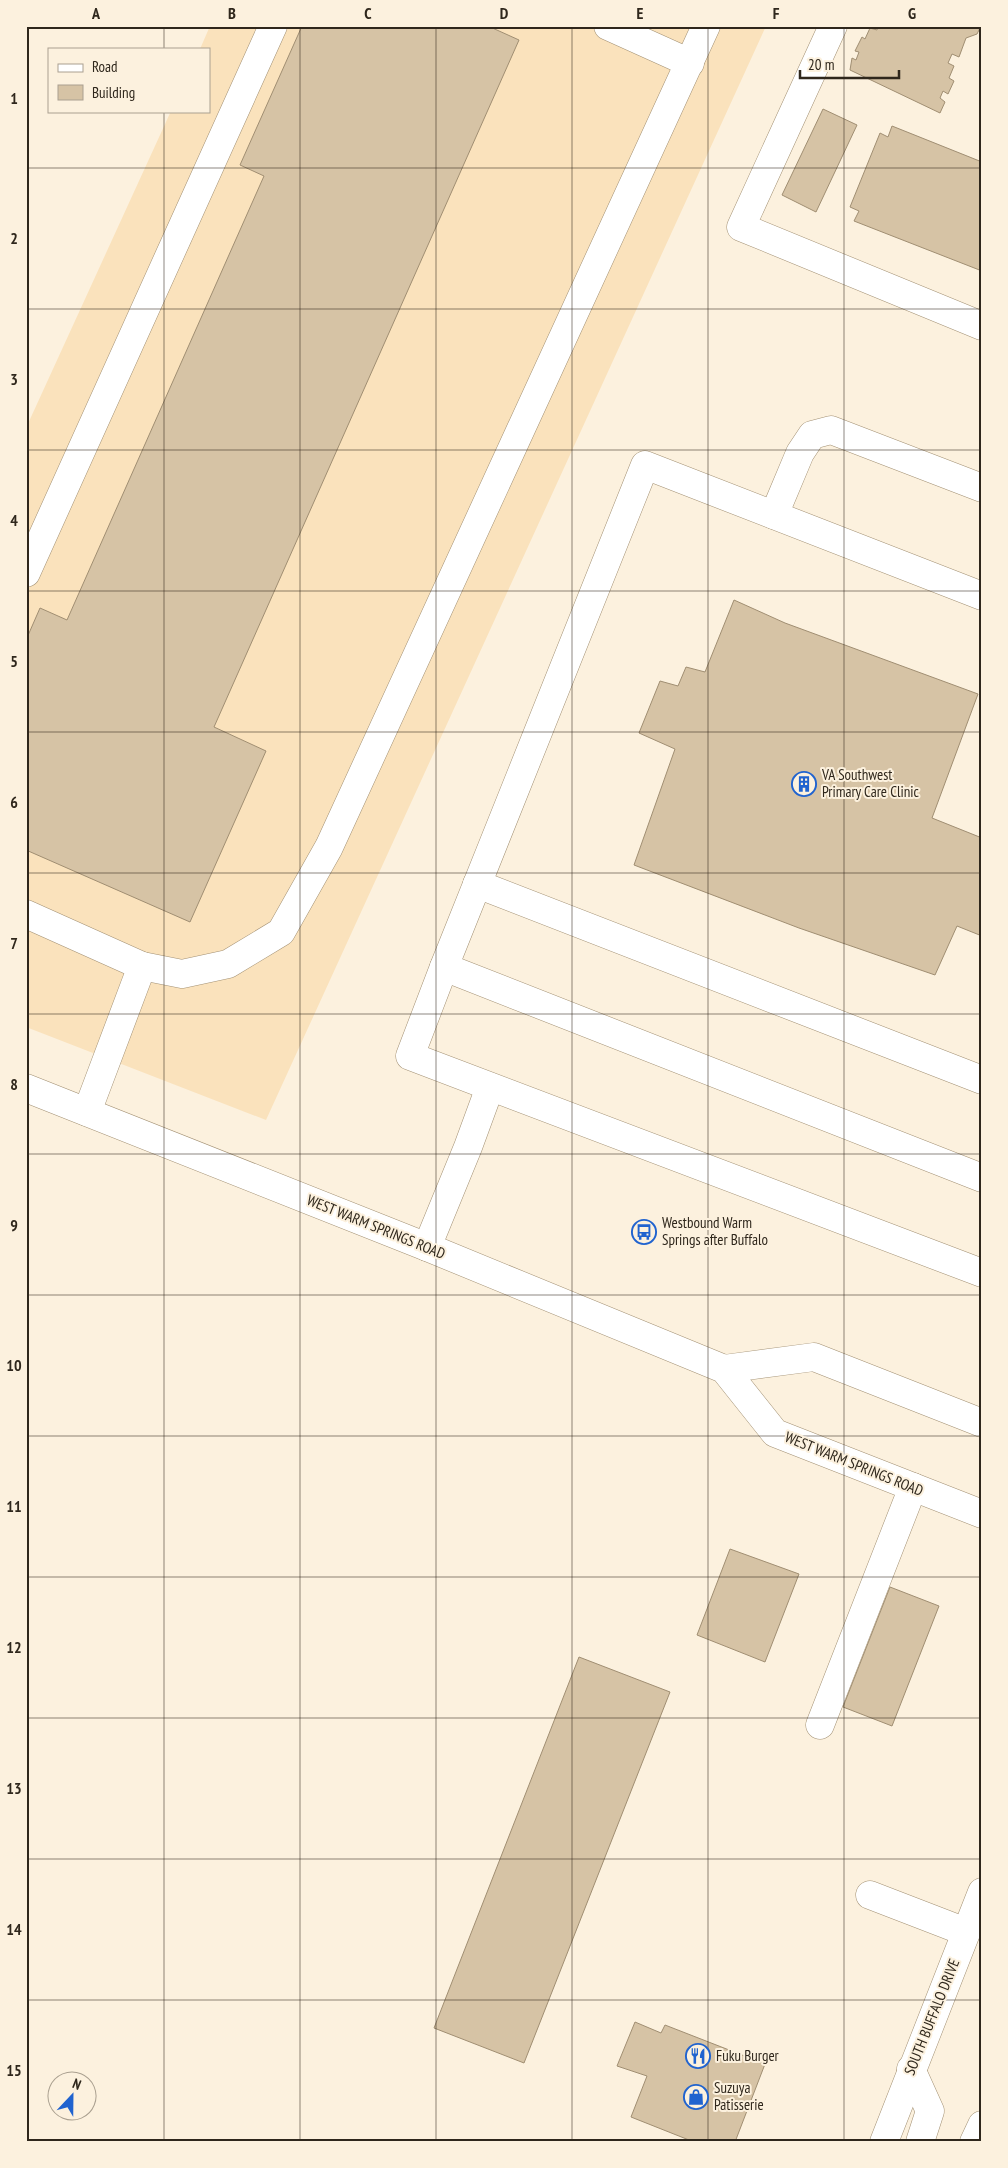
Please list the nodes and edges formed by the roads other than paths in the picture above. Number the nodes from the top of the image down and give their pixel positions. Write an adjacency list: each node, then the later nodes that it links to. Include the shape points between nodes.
1 (273, 26): 9 (main road)
2 (608, 26): 5 (main road)
3 (706, 26): 5 (main road)
4 (832, 26): 6 (main road, via 741,227)
5 (690, 63): 13 (main road, via 329,847 281,932 228,964 182,974)
6 (982, 326)
7 (982, 488): 8 (main road, via 831,430 812,435 800,453)
8 (774, 515): 10 (main road); 11 (main road, via 644,465)
9 (26, 573)
10 (982, 596)
11 (477, 884): 14 (main road); 15 (main road)
12 (26, 914): 13 (main road)
13 (142, 966): 18 (main road)
14 (444, 967): 16 (main road, via 410,1056); 19 (main road)
15 (982, 1080)
16 (490, 1087): 20 (main road); 21 (main road)
17 (26, 1088): 18 (main road, WEST WARM SPRINGS ROAD)
18 (87, 1112): 20 (main road, WEST WARM SPRINGS ROAD)
19 (982, 1178)
20 (427, 1247): 22 (main road, WEST WARM SPRINGS ROAD)
21 (982, 1273)
22 (724, 1369): 23 (main road, WEST WARM SPRINGS ROAD, via 814,1357); 24 (main road, WEST WARM SPRINGS ROAD, via 775,1433)
23 (982, 1423)
24 (913, 1487): 25 (main road, WEST WARM SPRINGS ROAD); 26 (main road)
25 (982, 1514)
26 (820, 1725)
27 (982, 1892): 29 (main road, SOUTH BUFFALO DRIVE)
28 (870, 1895): 29 (main road)
29 (966, 1932): 30 (main road, SOUTH BUFFALO DRIVE)
30 (911, 2069): 32 (main road, SOUTH BUFFALO DRIVE); 33 (main road, via 930,2111)
31 (982, 2125): 34 (main road)
32 (884, 2142)
33 (920, 2142)
34 (974, 2142)

